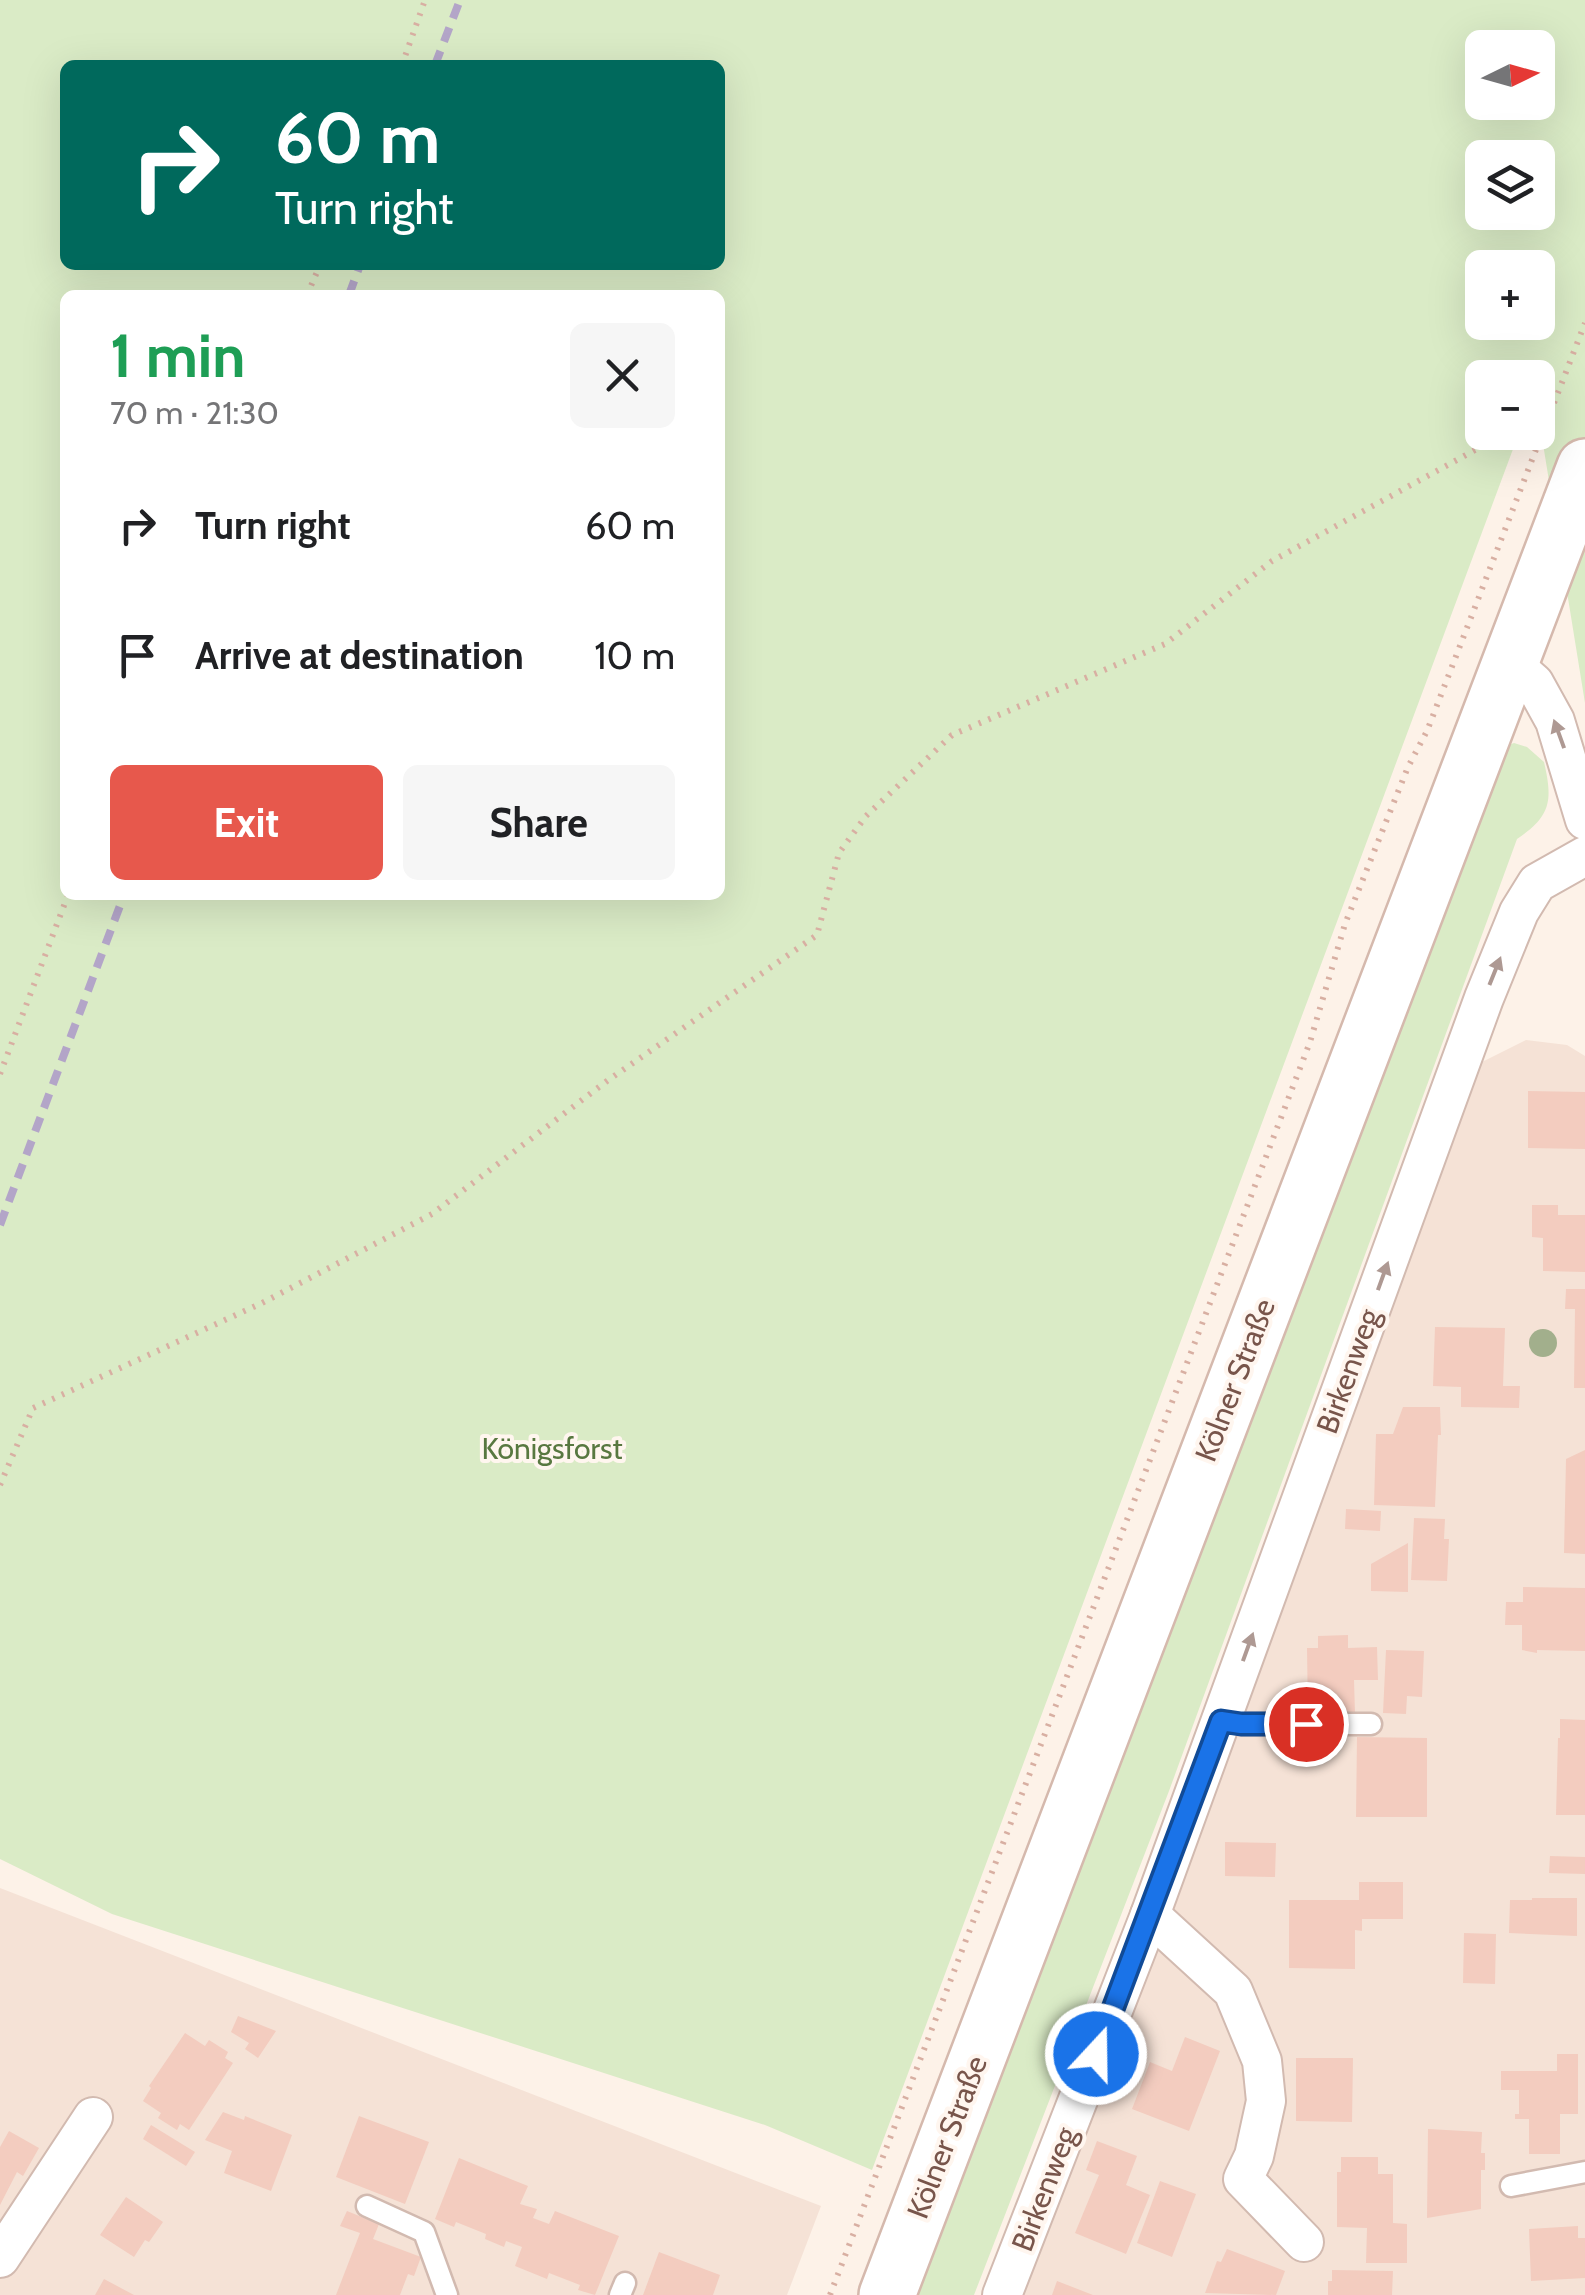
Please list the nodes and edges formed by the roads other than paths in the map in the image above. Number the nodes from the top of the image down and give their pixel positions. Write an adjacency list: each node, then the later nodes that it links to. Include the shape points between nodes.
1 (1585, 467): 2 (main road, Kölner Straße)
2 (1510, 662): 3 (street, one-way to 2, via 1555,721 1534,683); 15 (main road, Kölner Straße)
3 (1585, 820)
4 (1585, 856): 5 (street, Birkenweg, one-way to 4, via 1519,912 1537,883)
5 (1221, 1721): 6 (lane); 7 (street, Birkenweg)
6 (1371, 1724)
7 (1150, 1916): 12 (street, via 1234,1991 1262,2061 1266,2101 1244,2179); 16 (street, Birkenweg)
8 (92, 2117): 13 (street)
9 (1585, 2172): 10 (lane)
10 (1511, 2186)
11 (367, 2206): 14 (lane, via 424,2232)
12 (1304, 2242)
13 (0, 2258)
14 (447, 2295)
15 (887, 2295)
16 (1002, 2295)

